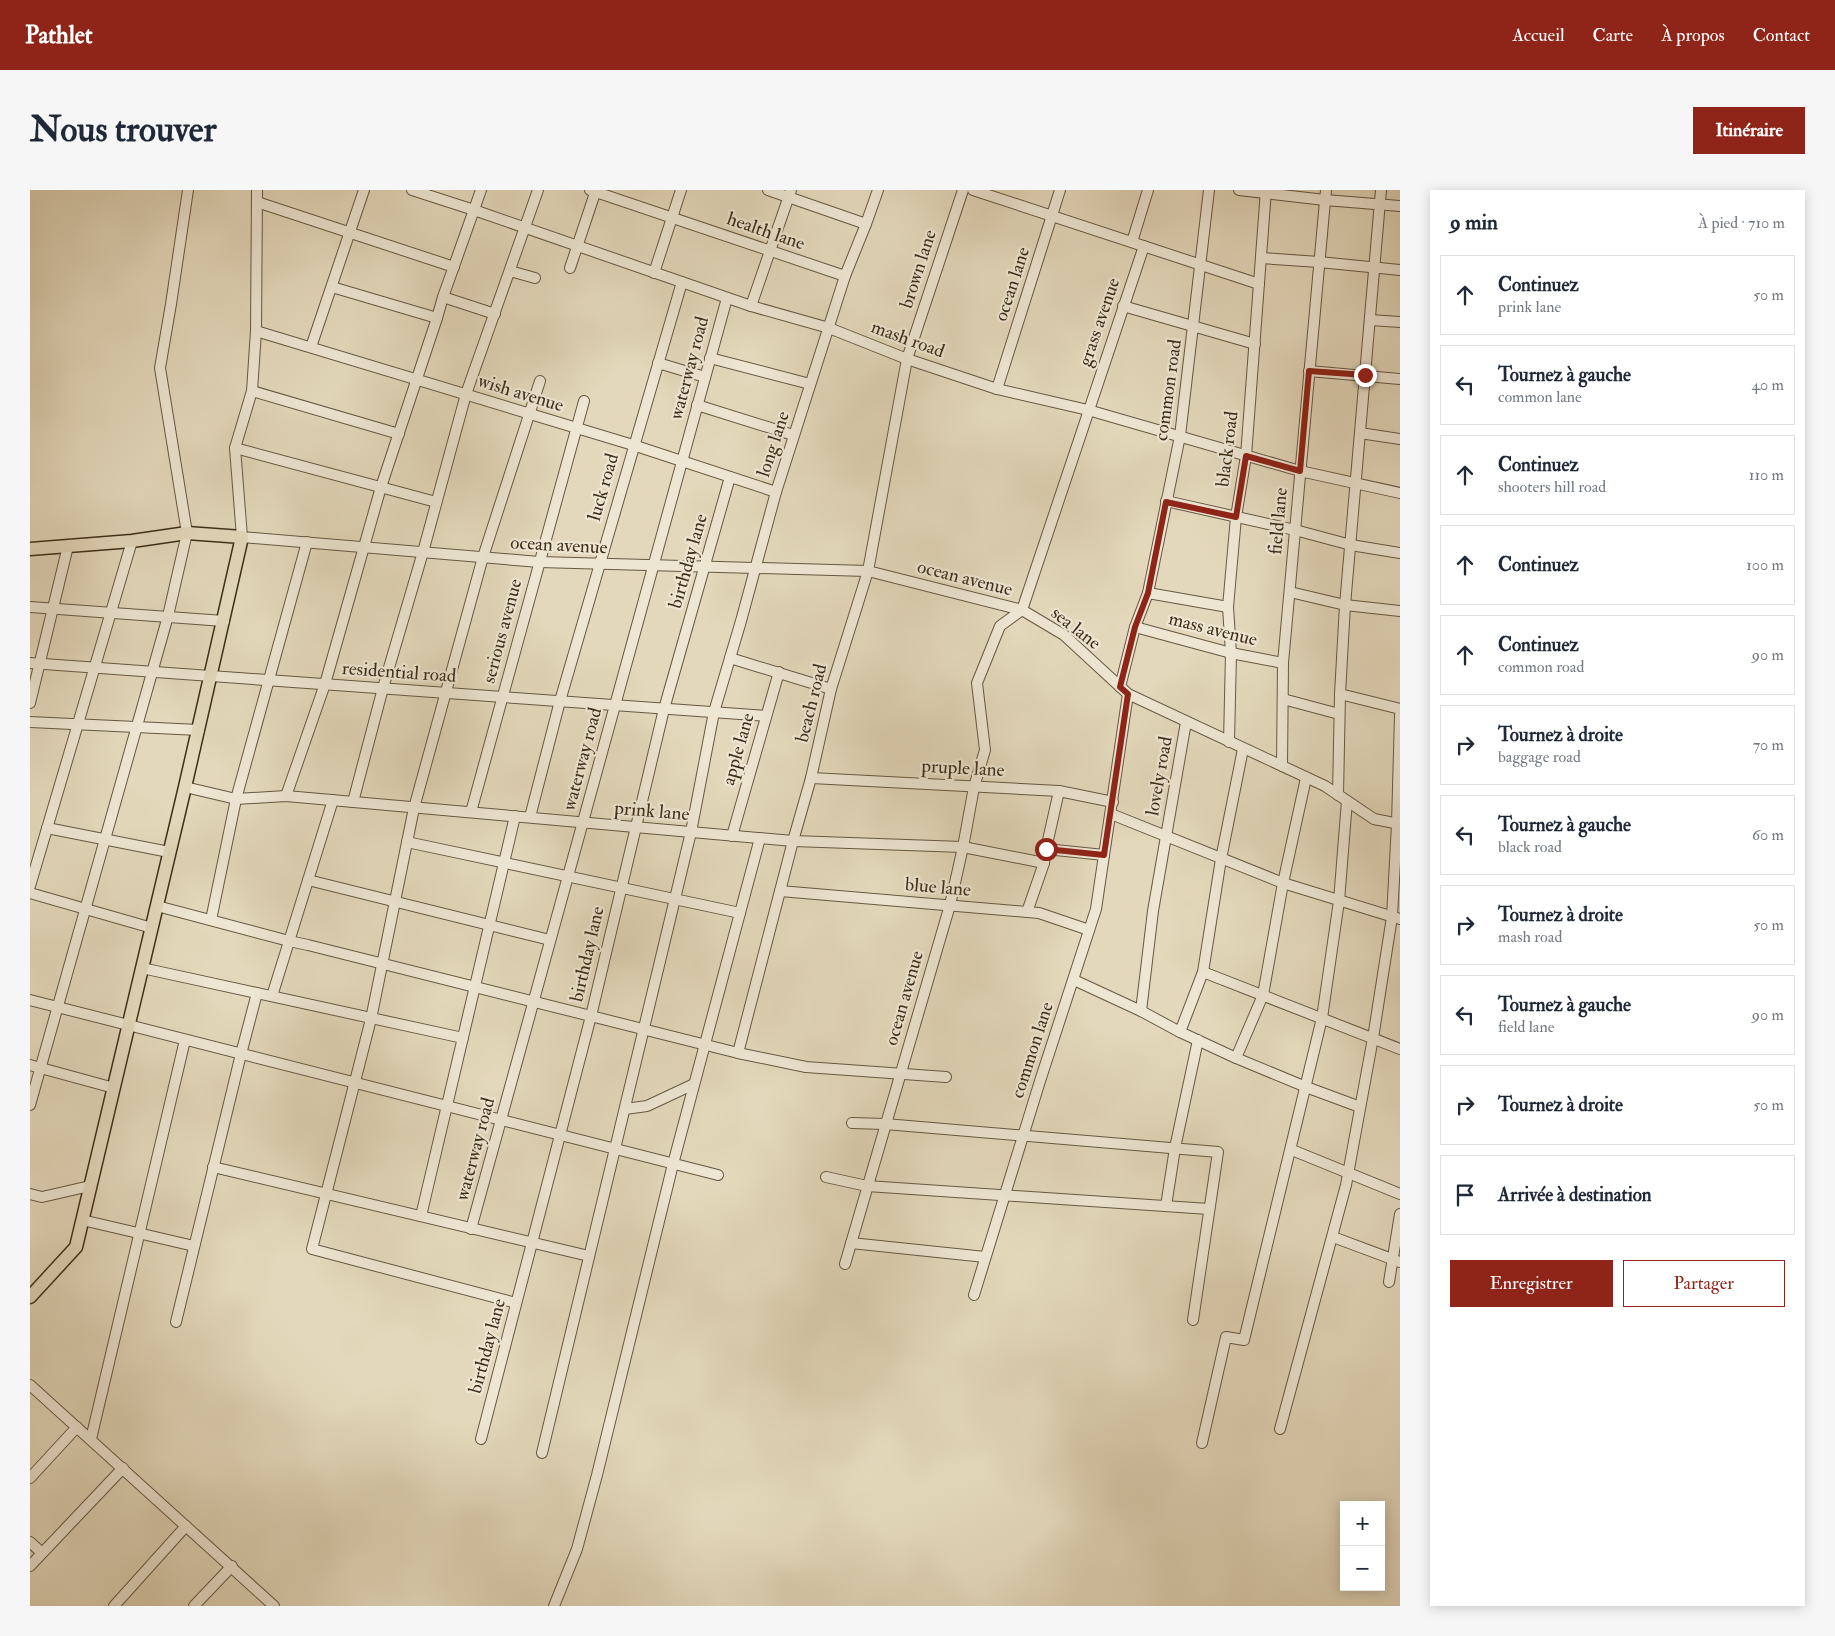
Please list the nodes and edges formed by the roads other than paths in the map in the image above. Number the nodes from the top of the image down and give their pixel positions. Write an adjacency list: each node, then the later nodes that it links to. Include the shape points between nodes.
1 (188, 190): 98 (street, via 160,368)
2 (257, 190): 21 (street)
3 (364, 190): 29 (street)
4 (412, 190): 24 (street, mash road)
5 (480, 190): 24 (street)
6 (538, 190): 28 (street)
7 (681, 190): 26 (street)
8 (768, 190): 19 (street)
9 (878, 190): 27 (street, long lane)
10 (963, 190): 62 (street, brown lane)
11 (973, 190): 25 (street)
12 (1060, 190): 25 (street, ocean lane)
13 (1148, 190): 30 (street)
14 (1209, 190): 36 (street, common road)
15 (1238, 190): 18 (street)
16 (1381, 190): 22 (street)
17 (594, 191): 26 (street, health lane); 31 (street)
18 (1266, 192): 20 (street); 34 (street, black road)
19 (789, 194): 27 (street); 33 (street)
20 (1325, 195): 22 (street); 35 (street, field lane)
21 (257, 202): 29 (street); 58 (street)
22 (1380, 205): 23 (street); 39 (street)
23 (1400, 206)
24 (474, 210): 28 (street, mash road); 37 (street)
25 (1052, 216): 30 (street); 71 (street, ocean lane)
26 (672, 218): 33 (street, health lane); 42 (street)
27 (866, 224): 43 (street, long lane)
28 (525, 227): 31 (street, mash road); 41 (street)
29 (350, 233): 37 (street); 47 (street)
30 (1132, 242): 32 (street)
31 (577, 245): 38 (street); 42 (street, mash road)
32 (1144, 246): 36 (street); 51 (street, grass avenue)
33 (770, 251): 43 (street, health lane); 50 (street)
34 (1261, 258): 35 (street); 46 (street, black road)
35 (1319, 262): 39 (street); 64 (street, field lane)
36 (1200, 264): 46 (street); 56 (street, common road)
37 (454, 268): 48 (street)
38 (570, 268)
39 (1374, 268): 40 (street); 54 (street)
40 (1400, 270)
41 (510, 271): 44 (street); 52 (street)
42 (654, 273): 45 (street, mash road)
43 (845, 276): 57 (street, long lane)
44 (535, 278)
45 (682, 282): 49 (street, mash road); 63 (street, luck road)
46 (1260, 284): 59 (street, black road)
47 (332, 287): 53 (street); 60 (street)
48 (443, 297): 52 (street); 53 (street)
49 (727, 298): 50 (street, mash road); 61 (street, waterway road)
50 (750, 306): 57 (street, mash road)
51 (1123, 306): 56 (street); 76 (street, grass avenue)
52 (495, 314): 73 (street)
53 (437, 318): 68 (street)
54 (1370, 320): 55 (street); 65 (street)
55 (1400, 322)
56 (1194, 327): 59 (street); 82 (street, common road)
57 (829, 328): 62 (street, mash road); 70 (street, long lane)
58 (256, 331): 60 (street, wish avenue); 72 (street)
59 (1256, 344): 86 (street, black road)
60 (311, 347): 68 (street, wish avenue)
61 (710, 358): 66 (street, waterway road); 70 (street)
62 (907, 359): 71 (street, mash road); 114 (street, beach road)
63 (658, 363): 66 (street); 84 (street, luck road)
64 (1309, 371): 65 (street); 88 (street, field lane)
65 (1365, 375): 67 (street); 79 (street)
66 (705, 377): 75 (street, waterway road)
67 (1400, 379)
68 (417, 380): 73 (street, wish avenue); 80 (street)
69 (540, 381): 77 (street)
70 (810, 384): 81 (street, long lane)
71 (997, 389): 76 (street, mash road)
72 (252, 391): 80 (street); 85 (street)
73 (466, 394): 77 (street, wish avenue); 94 (street)
74 (584, 401): 78 (street, serious avenue)
75 (697, 405): 81 (street); 87 (street, waterway road)
76 (1088, 410): 82 (street, mash road); 121 (street, sea lane)
77 (529, 414): 78 (street, wish avenue); 108 (street)
78 (575, 428): 84 (street, wish avenue); 109 (street, serious avenue)
79 (1360, 433): 83 (street); 90 (street)
80 (399, 434): 91 (street)
81 (793, 435): 92 (street, long lane)
82 (1180, 436): 86 (street, mash road); 95 (street, common road)
83 (1400, 439)
84 (633, 445): 87 (street, wish avenue); 110 (street, luck road)
85 (235, 448): 91 (street); 99 (street)
86 (1246, 456): 88 (street, mash road); 96 (street, black road)
87 (682, 462): 89 (street, wish avenue); 111 (street, waterway road)
88 (1300, 471): 90 (street, mash road); 97 (street, field lane)
89 (730, 477): 92 (street, wish avenue); 112 (street, birthday lane)
90 (1356, 484): 93 (street, mash road); 102 (street)
91 (381, 487): 94 (street); 104 (street)
92 (776, 492): 113 (street, long lane)
93 (1400, 493)
94 (436, 502): 106 (street)
95 (1166, 502): 96 (street); 116 (street, common road)
96 (1236, 517): 97 (street); 119 (street, black road)
97 (1295, 530): 102 (street); 115 (street, field lane)
98 (186, 533): 99 (main road); 100 (main road); 124 (street)
99 (242, 536): 101 (street, ocean avenue); 125 (main road)
100 (132, 541): 103 (main road); 123 (street)
101 (308, 542): 104 (street, ocean avenue); 135 (street)
102 (1351, 545): 107 (street); 117 (street)
103 (68, 546): 105 (main road); 120 (street)
104 (363, 547): 106 (street, ocean avenue); 136 (street)
105 (30, 549)
106 (423, 552): 108 (street, ocean avenue); 137 (street)
107 (1400, 553)
108 (483, 557): 109 (street, ocean avenue); 140 (street)
109 (539, 562): 110 (street, ocean avenue); 142 (street, serious avenue)
110 (599, 565): 111 (street, ocean avenue); 144 (street, luck road)
111 (653, 566): 112 (street, ocean avenue); 146 (street, waterway road)
112 (704, 566): 113 (street, ocean avenue); 148 (street, birthday lane)
113 (756, 569): 114 (street, ocean avenue); 128 (street, long lane)
114 (868, 572): 121 (street, ocean avenue); 138 (street, beach road)
115 (1290, 592): 117 (street); 130 (street, field lane)
116 (1148, 593): 119 (street); 126 (street, common road)
117 (1345, 605): 122 (street); 141 (street)
118 (30, 607): 120 (street)
119 (1228, 607): 127 (street, black road)
120 (53, 608): 123 (street); 129 (street)
121 (1022, 610): 139 (street, sea lane, via 1064,635); 164 (street, ocean avenue, via 1000,626 977,683 984,750)
122 (1400, 610)
123 (109, 613): 124 (street); 131 (street)
124 (168, 616): 125 (street); 132 (street)
125 (224, 621): 134 (main road)
126 (1135, 627): 127 (street, mass avenue); 139 (street, common road)
127 (1231, 652): 130 (street, mass avenue); 158 (street, black road)
128 (730, 658): 133 (street); 149 (street, long lane)
129 (35, 663): 131 (street, residential road); 145 (street)
130 (1283, 663): 143 (street, field lane)
131 (93, 667): 132 (street, residential road); 155 (street)
132 (152, 672): 134 (street, residential road); 156 (street)
133 (779, 672): 138 (street); 152 (street, apple lane)
134 (211, 676): 135 (street, residential road); 157 (main road)
135 (268, 680): 136 (street, residential road); 168 (street)
136 (325, 684): 137 (street, residential road); 166 (street)
137 (383, 688): 140 (street, residential road); 170 (street)
138 (831, 688): 161 (street, beach road)
139 (1124, 690): 154 (street, sea lane); 171 (street, common lane)
140 (446, 693): 142 (street, residential road); 172 (street)
141 (1340, 694): 147 (street); 150 (street)
142 (502, 697): 144 (street, residential road); 173 (street, serious avenue)
143 (1283, 699): 150 (street); 160 (street, field lane)
144 (560, 701): 146 (street, residential road); 176 (street, luck road)
145 (30, 703)
146 (615, 705): 148 (street, residential road); 177 (street, waterway road)
147 (1400, 708)
148 (664, 709): 149 (street, residential road); 180 (street, birthday lane)
149 (714, 712): 152 (street, residential road); 181 (street, long lane)
150 (1339, 714): 167 (street)
151 (1400, 715): 178 (street)
152 (766, 716): 182 (street, apple lane)
153 (30, 722): 155 (street)
154 (1186, 722): 158 (street, sea lane); 183 (street, lovely road)
155 (77, 726): 156 (street); 179 (street)
156 (136, 728): 157 (street); 185 (street)
157 (199, 730): 163 (main road)
158 (1229, 742): 159 (street, sea lane)
159 (1243, 748): 160 (street, sea lane); 192 (street)
160 (1282, 766): 162 (street, sea lane)
161 (811, 778): 164 (street, pruple lane); 186 (street, beach road)
162 (1306, 778): 167 (street, sea lane, via 1326,786); 197 (street)
163 (186, 787): 168 (street, prink lane); 190 (main road)
164 (974, 787): 165 (street, pruple lane); 188 (street, ocean avenue)
165 (1059, 791): 171 (street, pruple lane); 189 (street)
166 (286, 796): 168 (street, prink lane); 169 (street, prink lane)
167 (1342, 798): 178 (street, sea lane, via 1374,819); 203 (street)
168 (236, 799): 211 (street)
169 (333, 800): 170 (street, prink lane); 196 (street)
170 (353, 802): 172 (street, prink lane)
171 (1113, 802): 174 (street, common lane)
172 (414, 808): 173 (street, prink lane); 187 (street)
173 (472, 812): 175 (street, prink lane)
174 (1111, 814): 183 (street); 191 (street, common lane)
175 (515, 816): 176 (street, prink lane); 193 (street)
176 (530, 818): 177 (street, prink lane)
177 (582, 823): 180 (street, prink lane); 195 (street, waterway road)
178 (1398, 824): 210 (street)
179 (47, 828): 185 (street); 198 (street)
180 (635, 828): 181 (street, prink lane); 199 (street, birthday lane)
181 (691, 832): 182 (street, prink lane); 202 (street, long lane)
182 (732, 836): 184 (street, prink lane)
183 (1166, 837): 192 (street); 228 (street, lovely road, via 1152,911)
184 (760, 838): 186 (street, prink lane); 209 (street)
185 (105, 840): 190 (street); 207 (street)
186 (792, 841): 188 (street, prink lane); 200 (street, beach road)
187 (407, 842): 193 (street); 204 (street)
188 (963, 848): 194 (street, prink lane); 205 (street, ocean avenue)
189 (1046, 849): 191 (street); 194 (street)
190 (170, 852): 206 (main road)
191 (1104, 855): 214 (street, common lane, via 1096,909)
192 (1221, 859): 197 (street); 219 (street)
193 (504, 863): 195 (street); 212 (street)
194 (1044, 863): 208 (street)
195 (568, 876): 199 (street); 215 (street, waterway road)
196 (308, 880): 204 (street); 216 (street)
197 (1283, 883): 203 (street); 223 (street)
198 (30, 886)
199 (621, 888): 202 (street); 229 (street, birthday lane)
200 (780, 891): 205 (street, blue lane); 241 (street, beach road)
201 (30, 893): 207 (street)
202 (675, 899): 209 (street); 233 (street, long lane)
203 (1339, 901): 210 (street); 230 (street)
204 (395, 902): 212 (street); 217 (street)
205 (950, 905): 208 (street, blue lane); 246 (street, ocean avenue)
206 (157, 906): 211 (street); 213 (main road)
207 (85, 909): 213 (street); 227 (street)
208 (1028, 912): 214 (street, blue lane)
209 (740, 913): 239 (street)
210 (1396, 918): 236 (street)
211 (211, 920): 216 (street)
212 (490, 925): 215 (street); 221 (street)
213 (152, 928): 218 (main road)
214 (1089, 930): 220 (street, common lane)
215 (550, 940): 226 (street, waterway road)
216 (289, 942): 217 (street); 224 (street)
217 (382, 963): 221 (street); 231 (street)
218 (142, 968): 222 (street); 232 (main road)
219 (1203, 972): 223 (street); 234 (street)
220 (1074, 980): 228 (street); 260 (street, common lane)
221 (475, 987): 226 (street); 235 (street)
222 (257, 992): 224 (street); 242 (street)
223 (1263, 995): 230 (street); 243 (street)
224 (272, 996): 231 (street)
225 (30, 1000): 227 (street)
226 (534, 1001): 229 (street); 256 (street, waterway road)
227 (58, 1007): 232 (street); 245 (street)
228 (1141, 1011): 234 (street)
229 (591, 1016): 233 (street); 259 (street, birthday lane)
230 (1322, 1018): 236 (street); 250 (street)
231 (370, 1019): 235 (street); 248 (street)
232 (128, 1025): 237 (street); 251 (main road)
233 (644, 1029): 239 (street); 255 (street, long lane)
234 (1180, 1032): 238 (street)
235 (463, 1038): 253 (street)
236 (1373, 1038): 240 (street); 254 (street)
237 (185, 1040): 242 (street); 281 (street)
238 (1198, 1040): 243 (street); 261 (street)
239 (705, 1045): 241 (street); 249 (street)
240 (1400, 1048)
241 (738, 1053): 246 (street, via 806,1067)
242 (240, 1054): 248 (street); 265 (street)
243 (1236, 1058): 250 (street)
244 (30, 1065): 245 (street)
245 (40, 1068): 251 (street); 252 (street)
246 (900, 1074): 247 (street); 258 (street, ocean avenue)
247 (946, 1078)
248 (354, 1083): 253 (street); 272 (street)
249 (694, 1084): 255 (street, via 646,1106); 264 (street)
250 (1306, 1087): 254 (street); 263 (street)
251 (114, 1088): 269 (main road)
252 (30, 1106)
253 (448, 1106): 256 (street); 278 (street)
254 (1360, 1107): 266 (street)
255 (625, 1110): 262 (street, long lane)
256 (501, 1120): 259 (street); 280 (street, waterway road)
257 (852, 1123): 258 (street)
258 (885, 1124): 260 (street); 270 (street, ocean avenue)
259 (560, 1135): 262 (street); 283 (street, birthday lane)
260 (1023, 1135): 261 (street); 274 (street, common lane)
261 (1175, 1148): 275 (street); 276 (street, via 1218,1152)
262 (615, 1149): 264 (street); 286 (street, long lane)
263 (1292, 1150): 266 (street); 301 (street, via 1244,1340 1226,1337)
264 (673, 1164): 267 (street); 313 (street, via 597,1475 577,1549)
265 (213, 1167): 272 (street); 285 (street)
266 (1348, 1173): 273 (street); 282 (street)
267 (718, 1175)
268 (826, 1177): 270 (street)
269 (90, 1186): 271 (street, via 42,1197); 279 (main road)
270 (867, 1186): 274 (street); 284 (street, ocean avenue)
271 (30, 1194)
272 (327, 1194): 278 (street); 293 (street, via 312,1249)
273 (1400, 1194)
274 (1004, 1196): 275 (street); 287 (street, common lane)
275 (1166, 1206): 276 (street)
276 (1209, 1209): 294 (street)
277 (1400, 1214): 288 (street)
278 (421, 1216): 280 (street)
279 (82, 1220): 281 (street); 292 (main road, via 76,1247)
280 (471, 1229): 283 (street)
281 (139, 1233): 285 (street); 299 (street)
282 (1333, 1236): 288 (street); 298 (street)
283 (532, 1243): 286 (street); 293 (street, birthday lane)
284 (851, 1243): 287 (street); 289 (street, ocean avenue)
285 (194, 1246): 295 (street)
286 (589, 1256): 302 (street, long lane)
287 (985, 1257): 291 (street, common lane)
288 (1396, 1260): 290 (street)
289 (845, 1264)
290 (1389, 1282)
291 (974, 1294)
292 (30, 1297)
293 (516, 1302): 300 (street, birthday lane)
294 (1193, 1320)
295 (176, 1322)
296 (30, 1385): 297 (street)
297 (77, 1427): 299 (street); 304 (street)
298 (1280, 1429)
299 (91, 1439): 303 (street)
300 (481, 1439)
301 (1202, 1443)
302 (542, 1453)
303 (122, 1468): 305 (street); 307 (street)
304 (30, 1478)
305 (186, 1526): 309 (street); 310 (street)
306 (30, 1542): 307 (street)
307 (42, 1554): 308 (street)
308 (30, 1566)
309 (232, 1566): 311 (street); 312 (street)
310 (114, 1606)
311 (194, 1606)
312 (274, 1606)
313 (554, 1606)

